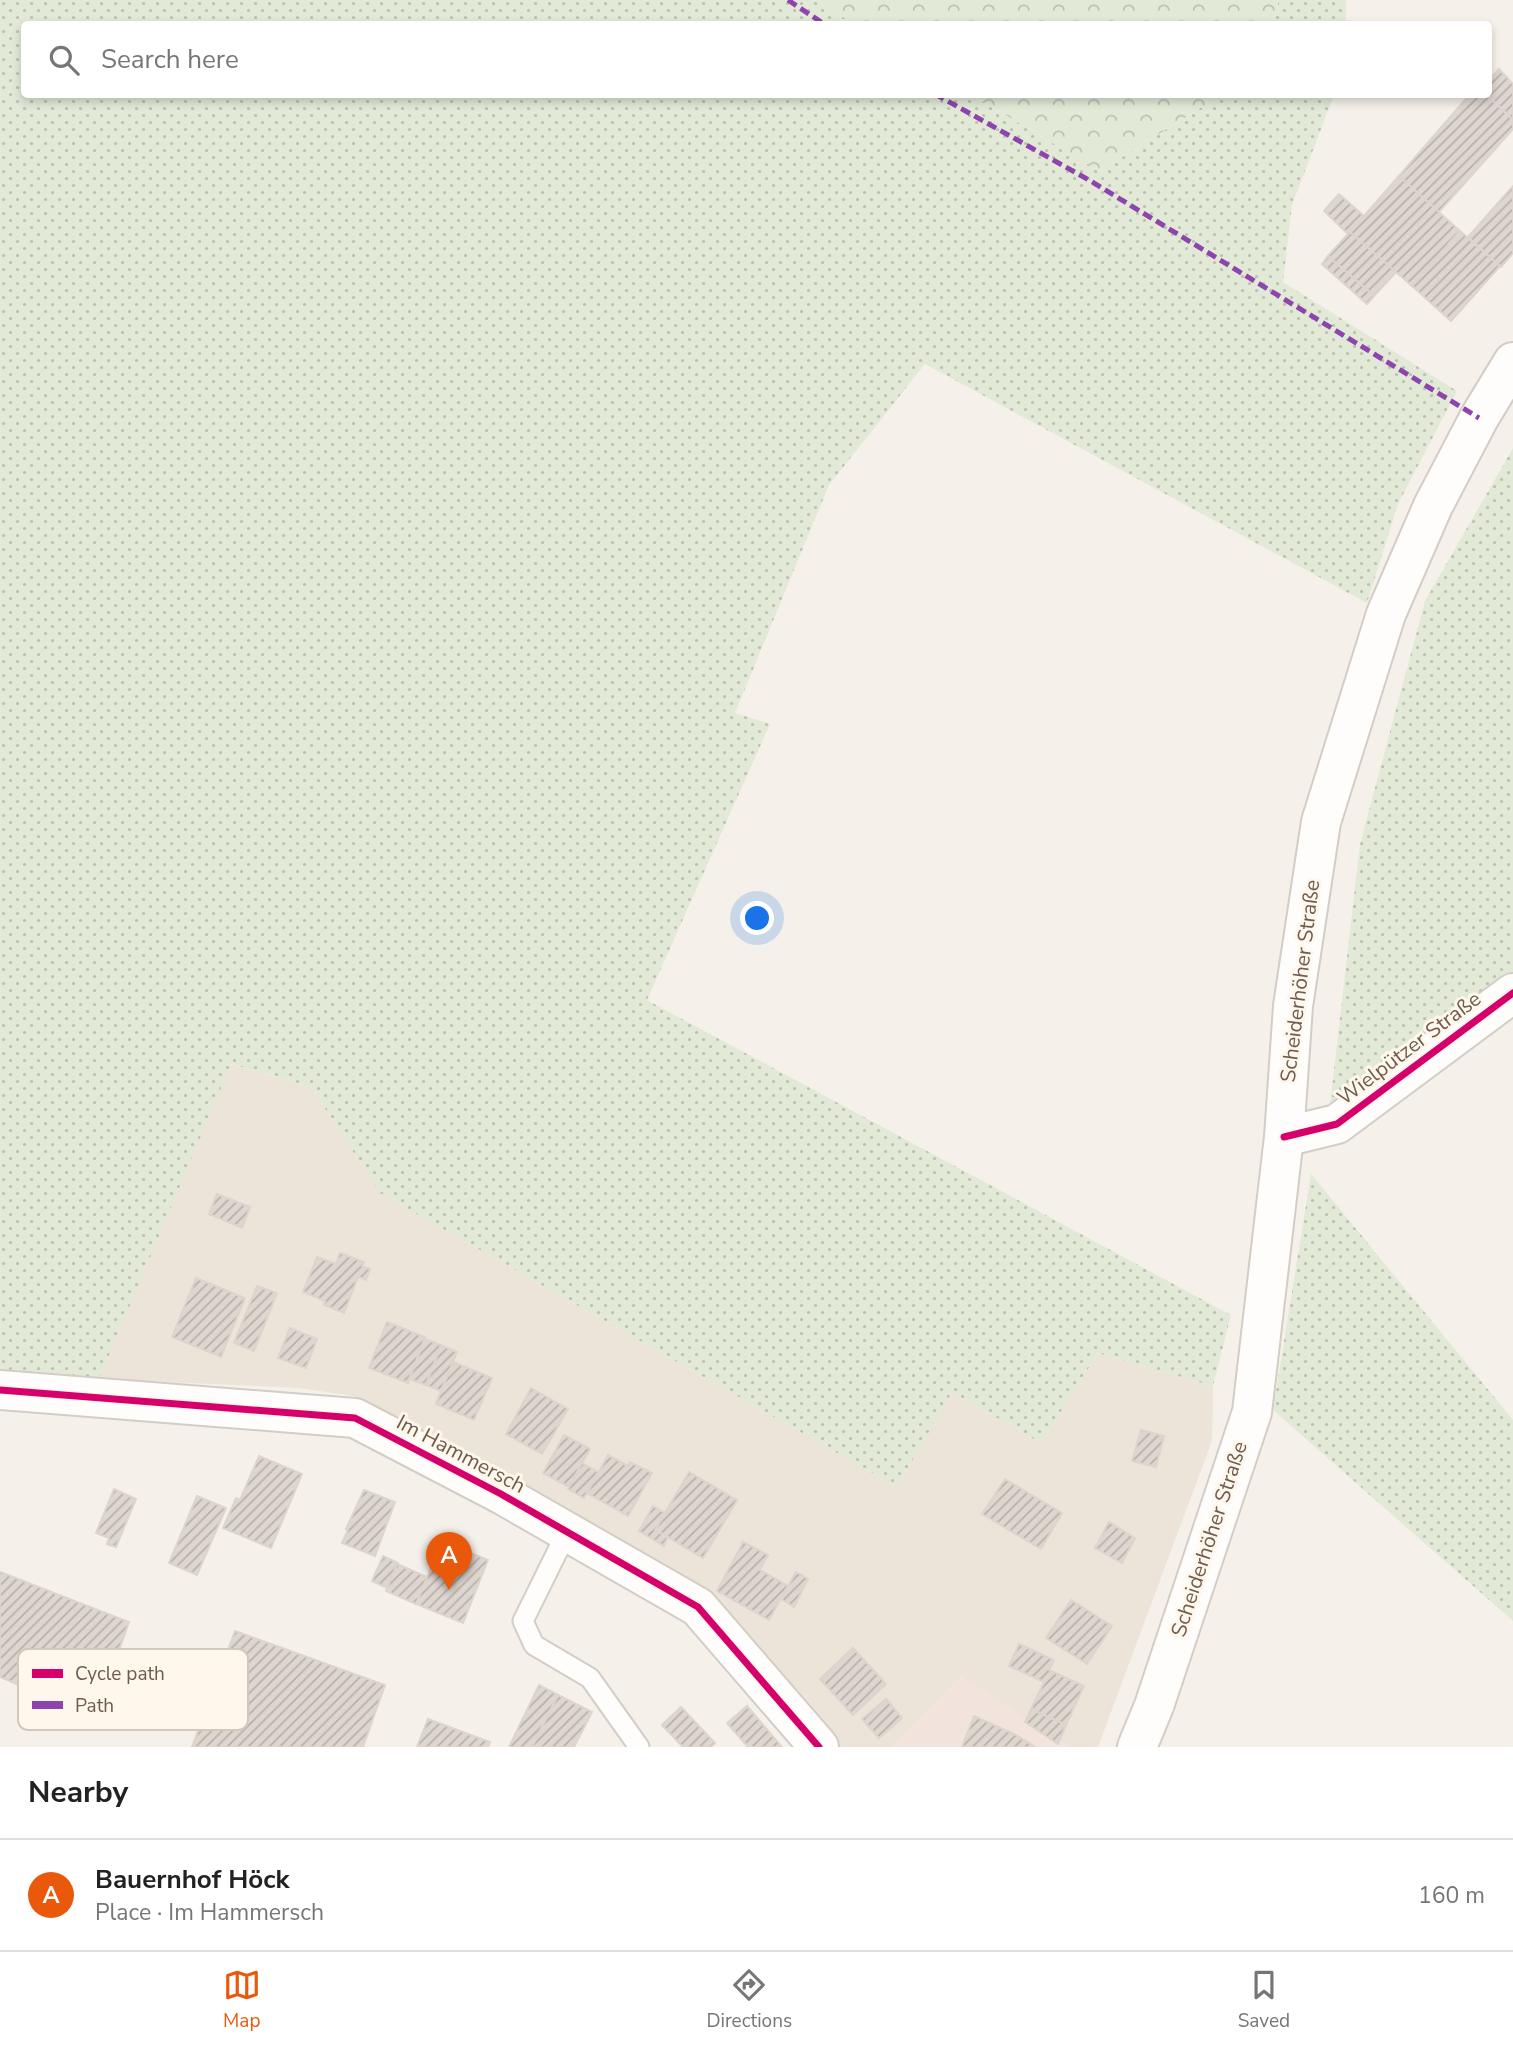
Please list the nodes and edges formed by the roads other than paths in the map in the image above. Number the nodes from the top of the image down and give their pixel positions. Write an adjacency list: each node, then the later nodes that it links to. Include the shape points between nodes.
1 (1513, 362): 3 (main road, Scheiderhöher Straße, via 1433,506 1386,614 1321,822 1293,1006)
2 (1513, 993): 3 (main road, Wielpützer Straße, via 1338,1124)
3 (1284, 1137): 8 (main road, Scheiderhöher Straße, via 1251,1412)
4 (0, 1390): 5 (main road, Im Hammersch, via 355,1418)
5 (567, 1532): 6 (lane, via 523,1621 534,1646 590,1678); 7 (main road, Im Hammersch, via 698,1607)
6 (639, 1747)
7 (819, 1747)
8 (1137, 1747)

